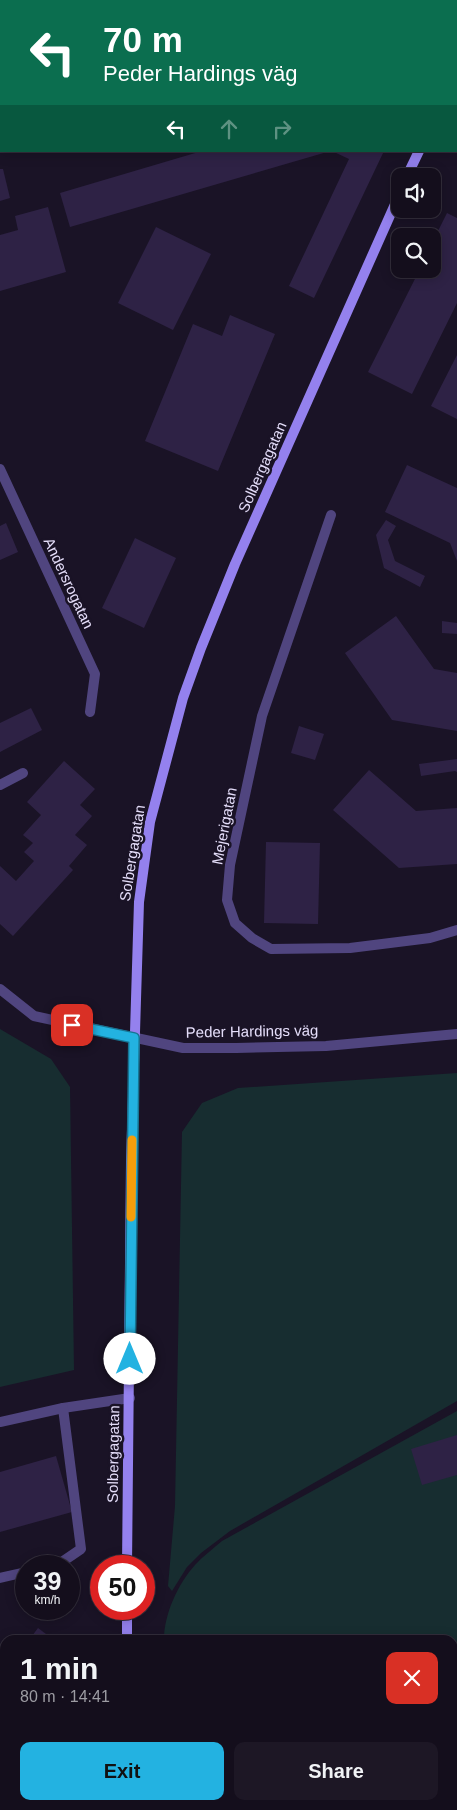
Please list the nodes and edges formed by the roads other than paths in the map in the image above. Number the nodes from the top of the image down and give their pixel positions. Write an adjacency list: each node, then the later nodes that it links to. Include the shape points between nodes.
1 (419, 152): 2 (main road)
2 (412, 168)
3 (391, 213): 12 (main road, Solbergagatan, via 235,564 183,698 150,822 138,902)
4 (0, 469): 6 (street, Andersrogatan, via 95,674)
5 (332, 515): 9 (street, Mejerigatan, via 262,716 230,865 227,900 235,923 271,949 350,948 430,938)
6 (90, 712)
7 (23, 773): 8 (street)
8 (0, 785)
9 (457, 930)
10 (0, 989): 12 (street, Peder Hardings väg, via 34,1016)
11 (457, 1034): 12 (street, Peder Hardings väg, via 326,1046 236,1048 183,1048)
12 (134, 1038): 13 (main road, Solbergagatan)
13 (130, 1398): 14 (street); 17 (main road, Solbergagatan)
14 (62, 1408): 15 (street); 16 (street, via 81,1549)
15 (0, 1422)
16 (71, 1555)
17 (127, 1555)
18 (15, 1575): 19 (street)
19 (0, 1578)
20 (127, 1620): 21 (main road)
21 (127, 1635)

